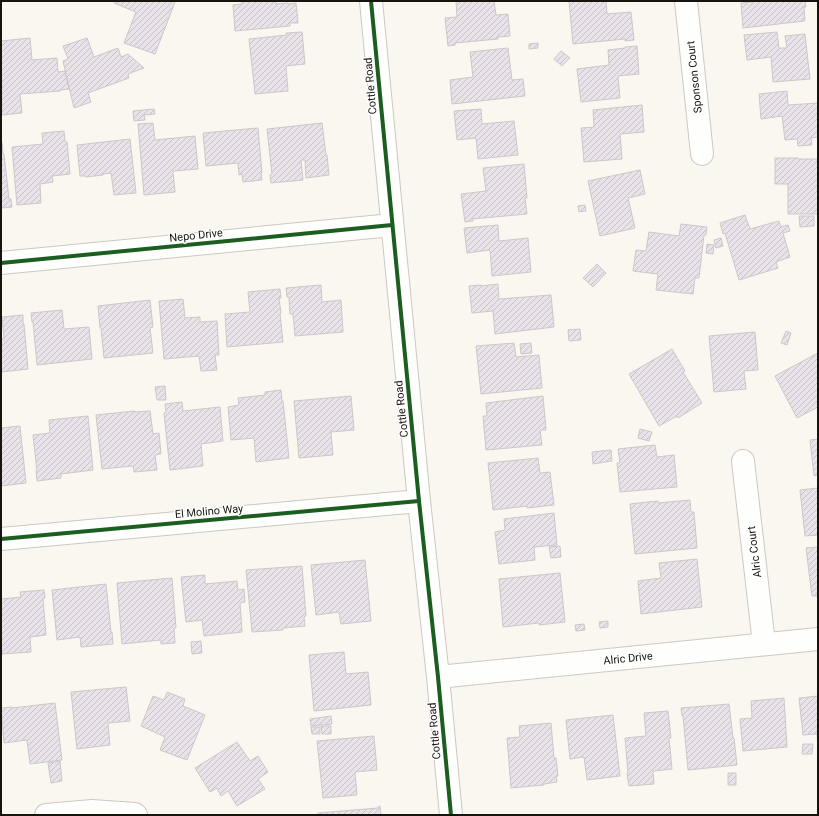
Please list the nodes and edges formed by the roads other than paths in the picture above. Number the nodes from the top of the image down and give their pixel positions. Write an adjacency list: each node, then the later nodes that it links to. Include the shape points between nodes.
1 (371, 1): 4 (street, Cottle Road)
2 (686, 1): 3 (street, Sponson Court)
3 (702, 154)
4 (392, 224): 5 (street, Nepo Drive); 7 (street, Cottle Road)
5 (1, 263)
6 (743, 461): 10 (street, Alric Court)
7 (419, 501): 8 (street, El Molino Way); 11 (street, Cottle Road)
8 (1, 539)
9 (818, 639): 10 (street, Alric Drive)
10 (764, 644): 11 (street, Alric Drive)
11 (438, 677): 14 (street, Cottle Road)
12 (46, 815): 13 (street, via 92,811)
13 (136, 815)
14 (451, 815)

